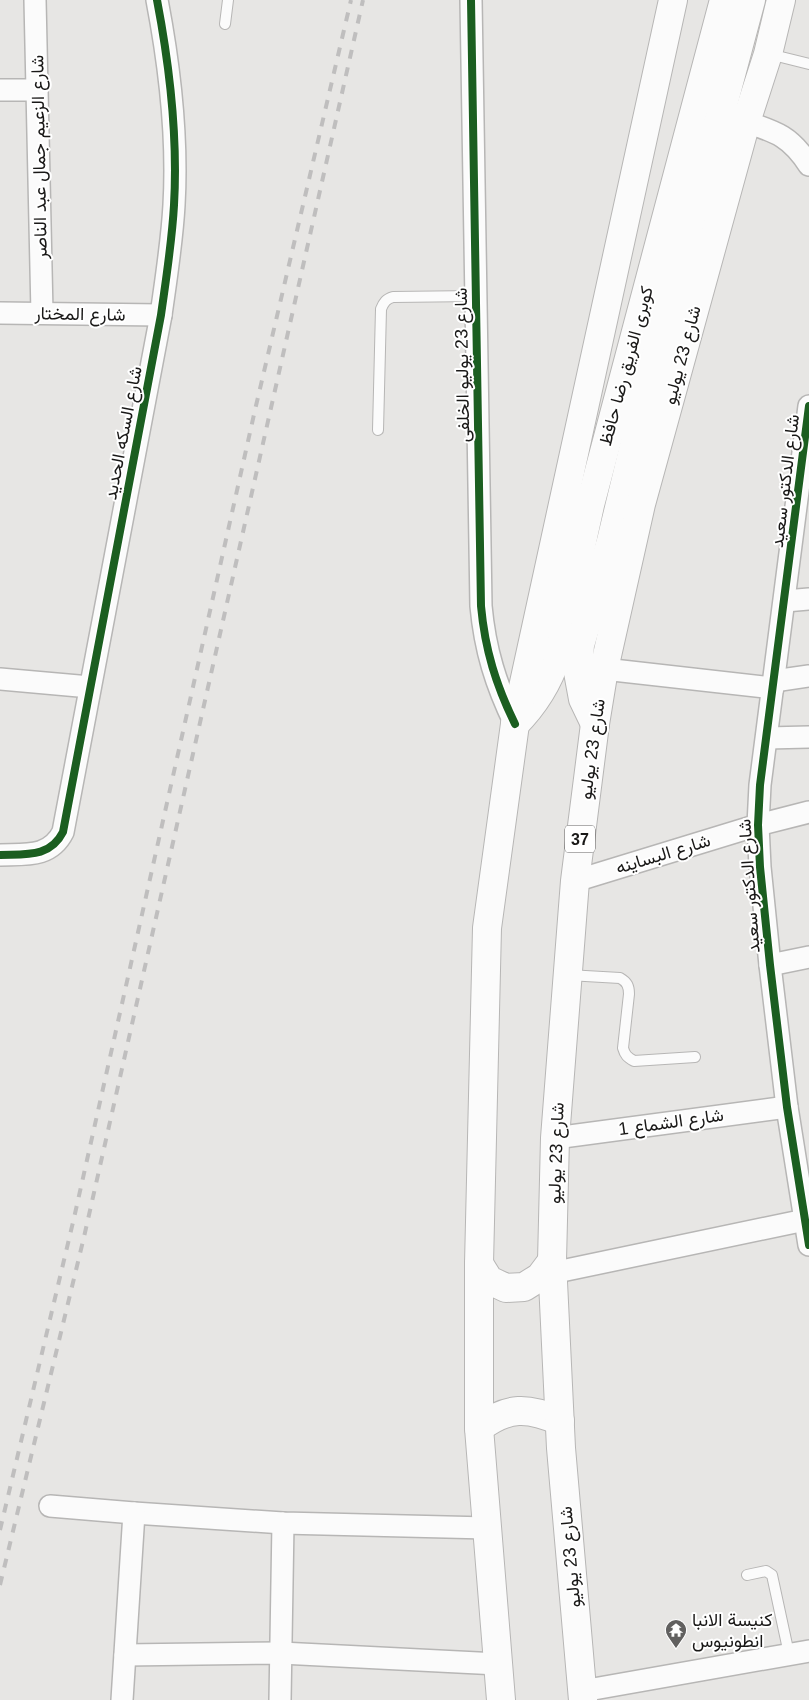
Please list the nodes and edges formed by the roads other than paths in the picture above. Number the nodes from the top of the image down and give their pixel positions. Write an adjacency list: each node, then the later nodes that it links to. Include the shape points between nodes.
1 (35, 0): 13 (street, شارع الزعيم جمال عبد الناصر)
2 (157, 0): 19 (street, شارع السكه الحديد, via 166,51 175,153 170,255)
3 (228, 0): 9 (lane)
4 (471, 0): 16 (street, شارع 23 يوليو الخلفى)
5 (673, 0): 30 (main road)
6 (724, 0): 20 (main road, كوبرى الفريق رضا حافظ)
7 (751, 0): 20 (main road, كوبرى الفريق رضا حافظ)
8 (781, 0): 10 (main road, شارع 23 يوليو / 37)
9 (225, 24)
10 (768, 54): 11 (lane); 14 (main road, شارع 23 يوليو / 37)
11 (809, 64)
12 (0, 90): 13 (street)
13 (37, 90): 18 (street, شارع الزعيم جمال عبد الناصر)
14 (746, 122): 15 (street, via 775,132 798,149); 25 (main road, شارع 23 يوليو / 37, via 641,504)
15 (809, 165)
16 (476, 296): 22 (lane, via 393,297 383,303); 30 (street, شارع 23 يوليو الخلفى, via 483,631 490,664)
17 (0, 313): 18 (street, شارع المختار)
18 (42, 313): 19 (street, شارع المختار)
19 (160, 315): 29 (street, شارع السكه الحديد)
20 (641, 364): 30 (main road, كوبرى الفريق رضا حافظ, via 590,505 557,656 540,694); 31 (main road, كوبرى الفريق رضا حافظ, via 611,541 580,645 578,672 583,699)
21 (809, 416): 24 (street, شارع الدكتور سعيد)
22 (378, 430)
23 (809, 599): 24 (street)
24 (785, 601): 28 (street, شارع الدكتور سعيد)
25 (604, 669): 28 (street); 31 (main road, شارع 23 يوليو / 37)
26 (809, 676): 28 (street)
27 (0, 680): 29 (street)
28 (774, 684): 33 (street, شارع الدكتور سعيد)
29 (90, 687): 36 (street, شارع السكه الحديد, via 63,832 53,846 35,853)
30 (515, 724): 46 (main road, via 487,928)
31 (595, 724): 37 (main road, شارع 23 يوليو / 37)
32 (809, 736): 33 (street)
33 (767, 738): 35 (street, شارع الدكتور سعيد)
34 (809, 812): 35 (street, شارع البساينه)
35 (758, 826): 37 (street, شارع البساينه); 39 (street, شارع الدكتور سعيد)
36 (0, 855)
37 (575, 881): 40 (main road, شارع 23 يوليو / 37)
38 (809, 957): 39 (street)
39 (770, 965): 42 (street, شارع الدكتور سعيد)
40 (567, 975): 41 (lane, via 626,981 630,994 623,1048 628,1058 634,1061); 43 (main road, شارع 23 يوليو / 37)
41 (695, 1057)
42 (795, 1117): 43 (street, شارع الشماع 1); 44 (street, شارع الدكتور سعيد)
43 (555, 1138): 47 (main road, شارع 23 يوليو / 37)
44 (805, 1220): 45 (street, شارع الدكتور سعيد); 47 (street)
45 (809, 1246)
46 (479, 1264): 47 (main road, via 489,1280 506,1288 524,1287); 49 (main road)
47 (552, 1267): 48 (main road, شارع 23 يوليو / 37)
48 (560, 1422): 49 (main road, via 526,1410 493,1417); 59 (main road, شارع 23 يوليو / 37)
49 (480, 1428): 53 (main road)
50 (50, 1506): 51 (street)
51 (134, 1513): 52 (street); 57 (street)
52 (283, 1523): 53 (street); 56 (street)
53 (487, 1528): 58 (main road)
54 (747, 1575): 55 (lane, via 766,1571 772,1574)
55 (799, 1652): 59 (street)
56 (281, 1653): 57 (street); 58 (street); 61 (street)
57 (125, 1655): 60 (street)
58 (498, 1664): 62 (main road)
59 (582, 1696)
60 (122, 1700)
61 (280, 1700)
62 (501, 1700)

